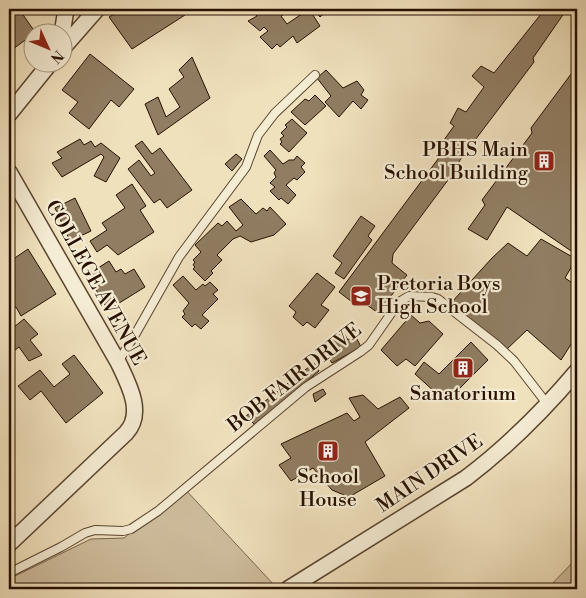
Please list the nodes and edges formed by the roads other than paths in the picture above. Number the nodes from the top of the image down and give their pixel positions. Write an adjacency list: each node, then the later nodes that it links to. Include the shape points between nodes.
1 (66, 9): 3 (street)
2 (97, 9): 4 (street)
3 (64, 22)
4 (72, 38)
5 (43, 72): 7 (street)
6 (315, 75): 9 (lane, via 275,112 258,135 246,167 179,256)
7 (9, 114)
8 (9, 172): 9 (street, COLLEGE AVENUE)
9 (118, 362): 12 (street, COLLEGE AVENUE, via 130,386 136,414 131,428)
10 (577, 371): 11 (street, MAIN DRIVE)
11 (548, 405): 13 (lane, BOB FAIR DRIVE, via 514,361 497,345 438,299 409,296 399,302 369,345 306,387 131,529 85,533); 14 (street, MAIN DRIVE, via 466,478)
12 (9, 544)
13 (9, 573)
14 (288, 589)

